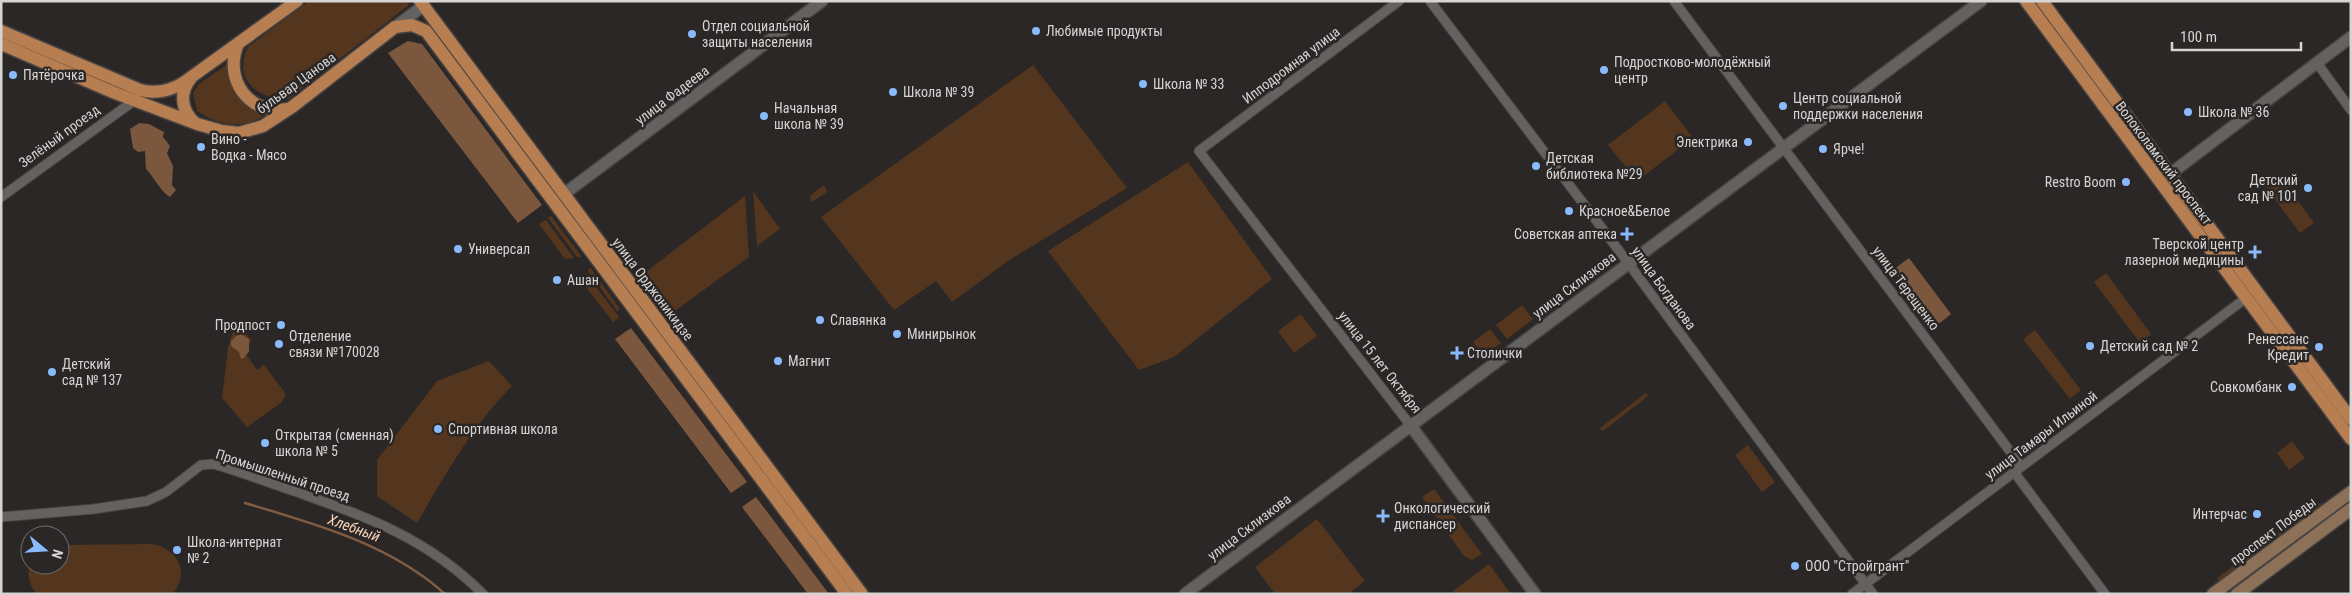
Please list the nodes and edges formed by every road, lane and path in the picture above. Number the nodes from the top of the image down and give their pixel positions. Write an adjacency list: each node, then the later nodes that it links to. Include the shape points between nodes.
1 (297, 1): 14 (main road)
2 (822, 1): 25 (street, улица Фадеева)
3 (1399, 1): 23 (street, Ипподромная улица)
4 (1430, 1): 27 (street, улица Богданова)
5 (1674, 1): 22 (street, улица Терещенко)
6 (1981, 1): 22 (street, улица Склизкова)
7 (2026, 1): 28 (main road, Волоколамский проспект)
8 (2042, 1): 24 (main road, Волоколамский проспект)
9 (424, 3): 10 (street, бульвар Цанова); 25 (main road, улица Орджоникидзе)
10 (395, 27): 18 (main road, бульвар Цанова); 29 (main road, улица Орджоникидзе, via 412,25 428,32)
11 (1, 31): 17 (main road, Зелёный проезд)
12 (2351, 37): 15 (street)
13 (1, 44): 17 (main road, Зелёный проезд)
14 (238, 44): 16 (main road); 18 (main road, via 233,57 233,71 242,93 260,107)
15 (2317, 63): 20 (street); 24 (street)
16 (194, 75): 17 (main road, via 168,90); 21 (main road, via 182,98 186,112)
17 (138, 95): 19 (main road, Зелёный проезд); 26 (street, Зелёный проезд)
18 (288, 109): 21 (main road, бульвар Цанова, via 262,126 245,132 227,132)
19 (163, 110): 21 (main road, бульвар Цанова)
20 (2351, 110)
21 (197, 124)
22 (1784, 148): 27 (street, улица Склизкова); 34 (street, улица Терещенко, via 2018,462)
23 (1199, 151): 32 (street, улица 15 лет Октября)
24 (2170, 174): 31 (main road, Волоколамский проспект)
25 (564, 194): 30 (main road, улица Орджоникидзе)
26 (1, 197)
27 (1628, 264): 32 (street, улица Склизкова); 38 (street, улица Богданова)
28 (2246, 298): 33 (main road, Волоколамский проспект); 34 (street, улица Тамары Ильиной)
29 (645, 324): 30 (main road, via 654,328); 40 (main road, улица Орджоникидзе)
30 (662, 326): 41 (main road, улица Орджоникидзе)
31 (2351, 419)
32 (1411, 426): 42 (street, улица Склизкова); 43 (street, улица 15 лет Октября)
33 (2351, 439)
34 (2014, 472): 38 (street, улица Тамары Ильиной); 46 (street, улица Терещенко)
35 (2351, 492): 47 (main road, проспект Победы)
36 (2351, 509): 48 (main road, проспект Победы)
37 (1, 517): 39 (street, Промышленный проезд, via 147,501 166,492 201,465 213,464 401,532 459,570)
38 (1865, 584): 44 (street, улица Тамары Ильиной); 45 (street, улица Богданова)
39 (483, 594)
40 (847, 594)
41 (862, 594)
42 (1185, 594)
43 (1535, 594)
44 (1852, 594)
45 (1873, 594)
46 (2105, 594)
47 (2213, 594)
48 (2237, 594)

